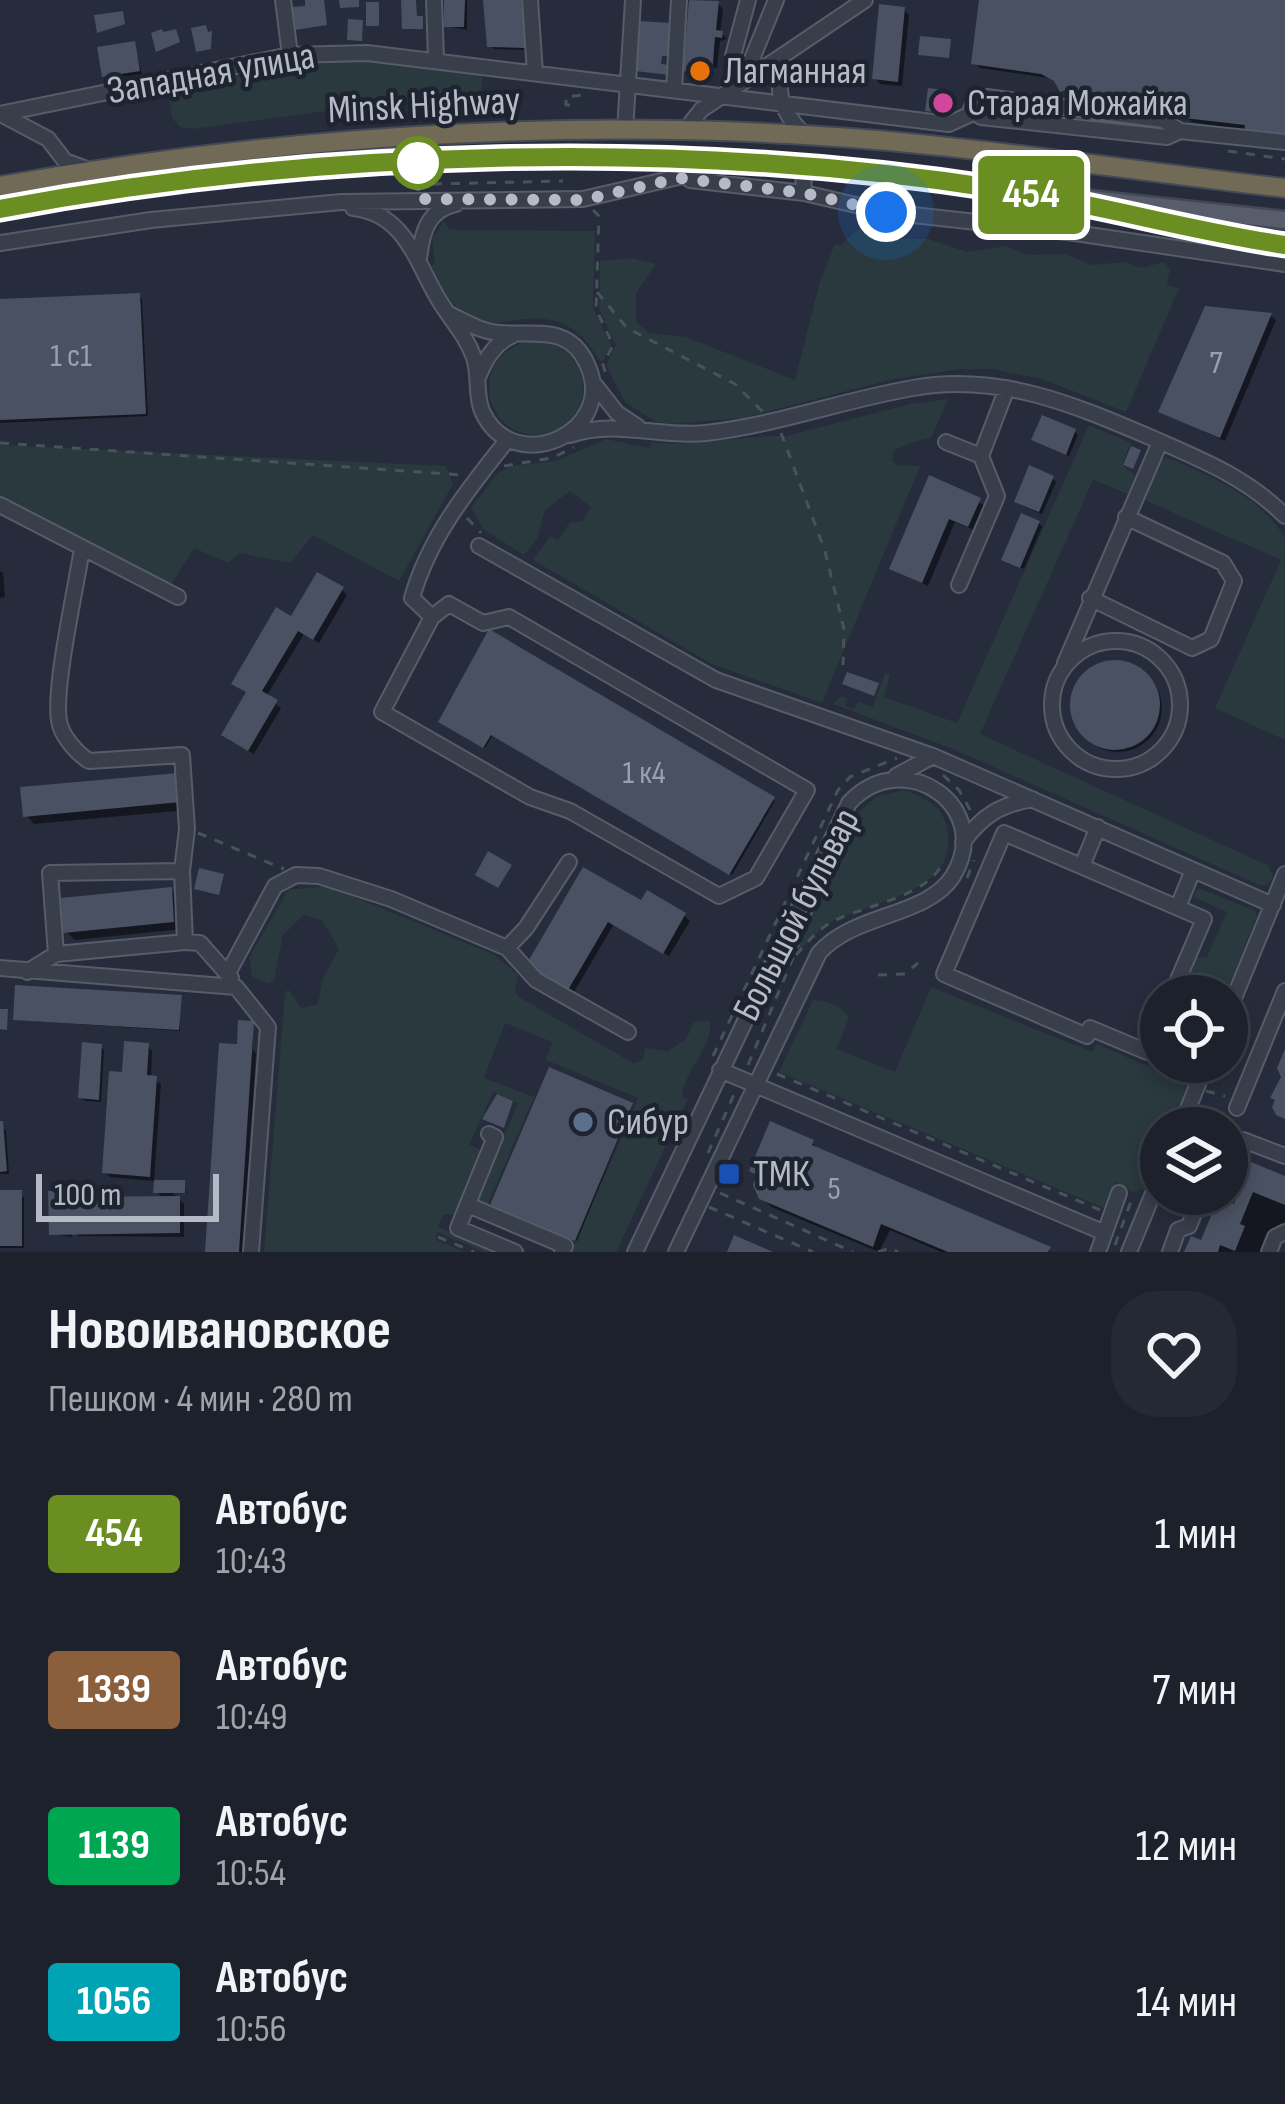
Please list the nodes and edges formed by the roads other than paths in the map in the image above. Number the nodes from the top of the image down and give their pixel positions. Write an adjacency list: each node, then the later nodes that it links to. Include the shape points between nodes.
1 (283, 0): 9 (street)
2 (434, 0): 11 (street)
3 (530, 0): 12 (street)
4 (633, 0): 14 (street)
5 (679, 0): 15 (street)
6 (748, 0): 13 (street, via 733,56)
7 (776, 0): 13 (street)
8 (865, 0): 10 (street)
9 (290, 55): 11 (street, Западная улица); 18 (street, Западная улица)
10 (782, 56): 13 (street); 17 (street)
11 (436, 58): 12 (street, Западная улица)
12 (535, 73): 14 (street, Западная улица)
13 (746, 77): 16 (street)
14 (629, 85): 15 (street, Западная улица); 19 (street)
15 (674, 90): 16 (street, Западная улица)
16 (721, 95): 17 (street, Западная улица); 20 (street)
17 (781, 104): 21 (street); 22 (street, Западная улица, via 949,124 987,97)
18 (0, 112): 25 (street)
19 (626, 131): 20 (highway, Minsk Highway); 25 (highway, Minsk Highway, via 345,142)
20 (684, 131): 21 (highway, Minsk Highway)
21 (805, 135): 28 (highway, Minsk Highway)
22 (1285, 142)
23 (736, 163): 24 (highway, Minsk Highway); 26 (street); 34 (highway, Minsk Highway, via 347,167)
24 (803, 169): 29 (highway, Minsk Highway); 30 (street)
25 (89, 170): 27 (highway, Minsk Highway)
26 (679, 178): 30 (street); 31 (street, via 583,200)
27 (0, 186)
28 (1285, 188)
29 (1000, 189): 32 (highway, Minsk Highway); 35 (main road)
30 (804, 193): 36 (street, via 886,212)
31 (471, 200): 33 (street); 39 (street, via 433,215)
32 (1077, 204): 36 (street); 38 (highway, Minsk Highway)
33 (324, 205): 37 (street); 39 (street, via 380,215)
34 (0, 209)
35 (1285, 220)
36 (1075, 233): 40 (street)
37 (0, 243)
38 (1285, 245)
39 (419, 259): 41 (street)
40 (1285, 264)
41 (449, 314): 42 (street, via 487,331); 43 (street)
42 (521, 332): 43 (street, via 503,340); 44 (street, via 559,335 587,362)
43 (479, 375): 48 (street, via 482,410)
44 (592, 380): 46 (street); 47 (street, via 589,411)
45 (1007, 388): 46 (street, via 914,387 770,424); 50 (street, via 1051,396); 51 (street)
46 (642, 430): 47 (street, via 612,425)
47 (570, 435): 48 (street, via 539,446)
48 (508, 439): 60 (street, via 473,479 421,568 412,598)
49 (946, 442): 51 (street)
50 (1160, 442): 53 (street, via 1228,471); 54 (street)
51 (981, 456): 57 (street, via 997,496)
52 (0, 505): 56 (street)
53 (1285, 516)
54 (1126, 518): 59 (street); 59 (street, via 1223,563 1234,581 1211,639 1192,647)
55 (479, 546): 62 (street, via 716,680)
56 (82, 548): 58 (street); 70 (street, via 60,726 89,761 182,755)
57 (959, 584)
58 (178, 597)
59 (1090, 598): 61 (street)
60 (432, 617): 60 (street, via 449,604 484,623 509,617 807,790 756,878 719,896 382,712)
61 (1064, 666): 61 (street, via 1054,685 1055,728 1082,760 1124,770 1162,751 1180,713 1172,672 1158,656 1120,640 1099,642)
62 (933, 756): 63 (street); 64 (street)
63 (888, 779): 66 (street, Большой бульвар, via 910,778 941,794 958,814); 85 (street, Большой бульвар, via 849,803)
64 (1032, 799): 65 (street); 66 (street, via 988,813)
65 (1098, 827): 68 (street); 69 (street)
66 (963, 842): 86 (street, Большой бульвар, via 938,893 848,929 819,953)
67 (569, 862): 75 (street)
68 (1082, 866): 73 (street); 84 (street, via 1004,833 944,974 1087,1036 1090,1028)
69 (1193, 870): 72 (street); 73 (street)
70 (182, 871): 74 (street); 76 (street, via 50,873)
71 (1285, 874): 72 (street)
72 (1273, 905): 80 (street)
73 (1178, 908): 79 (street, via 1204,919)
74 (185, 942): 76 (street); 81 (street, via 200,943)
75 (507, 948): 81 (street, via 337,880 296,875 268,894); 83 (street, via 536,980)
76 (56, 954): 78 (street)
77 (0, 968): 78 (street)
78 (27, 972): 81 (street)
79 (1180, 975)
80 (1244, 975)
81 (232, 980): 97 (street, via 268,1027)
82 (1285, 992): 87 (street)
83 (628, 1032)
84 (1140, 1049)
85 (720, 1070): 86 (street); 100 (street, Большой бульвар)
86 (755, 1085): 96 (street); 101 (street, Большой бульвар)
87 (1239, 1101)
88 (489, 1134): 92 (street, via 495,1137)
89 (1248, 1142): 90 (street)
90 (1285, 1156)
91 (1126, 1194): 96 (street)
92 (468, 1204): 98 (street, via 458,1228); 99 (street, via 565,1246)
93 (1144, 1215): 103 (street)
94 (1193, 1215): 104 (street)
95 (1285, 1232): 105 (street)
96 (1105, 1233): 102 (street)
97 (251, 1252)
98 (515, 1252)
99 (562, 1252)
100 (634, 1252)
101 (676, 1252)
102 (1099, 1252)
103 (1129, 1252)
104 (1170, 1252)
105 (1268, 1252)

